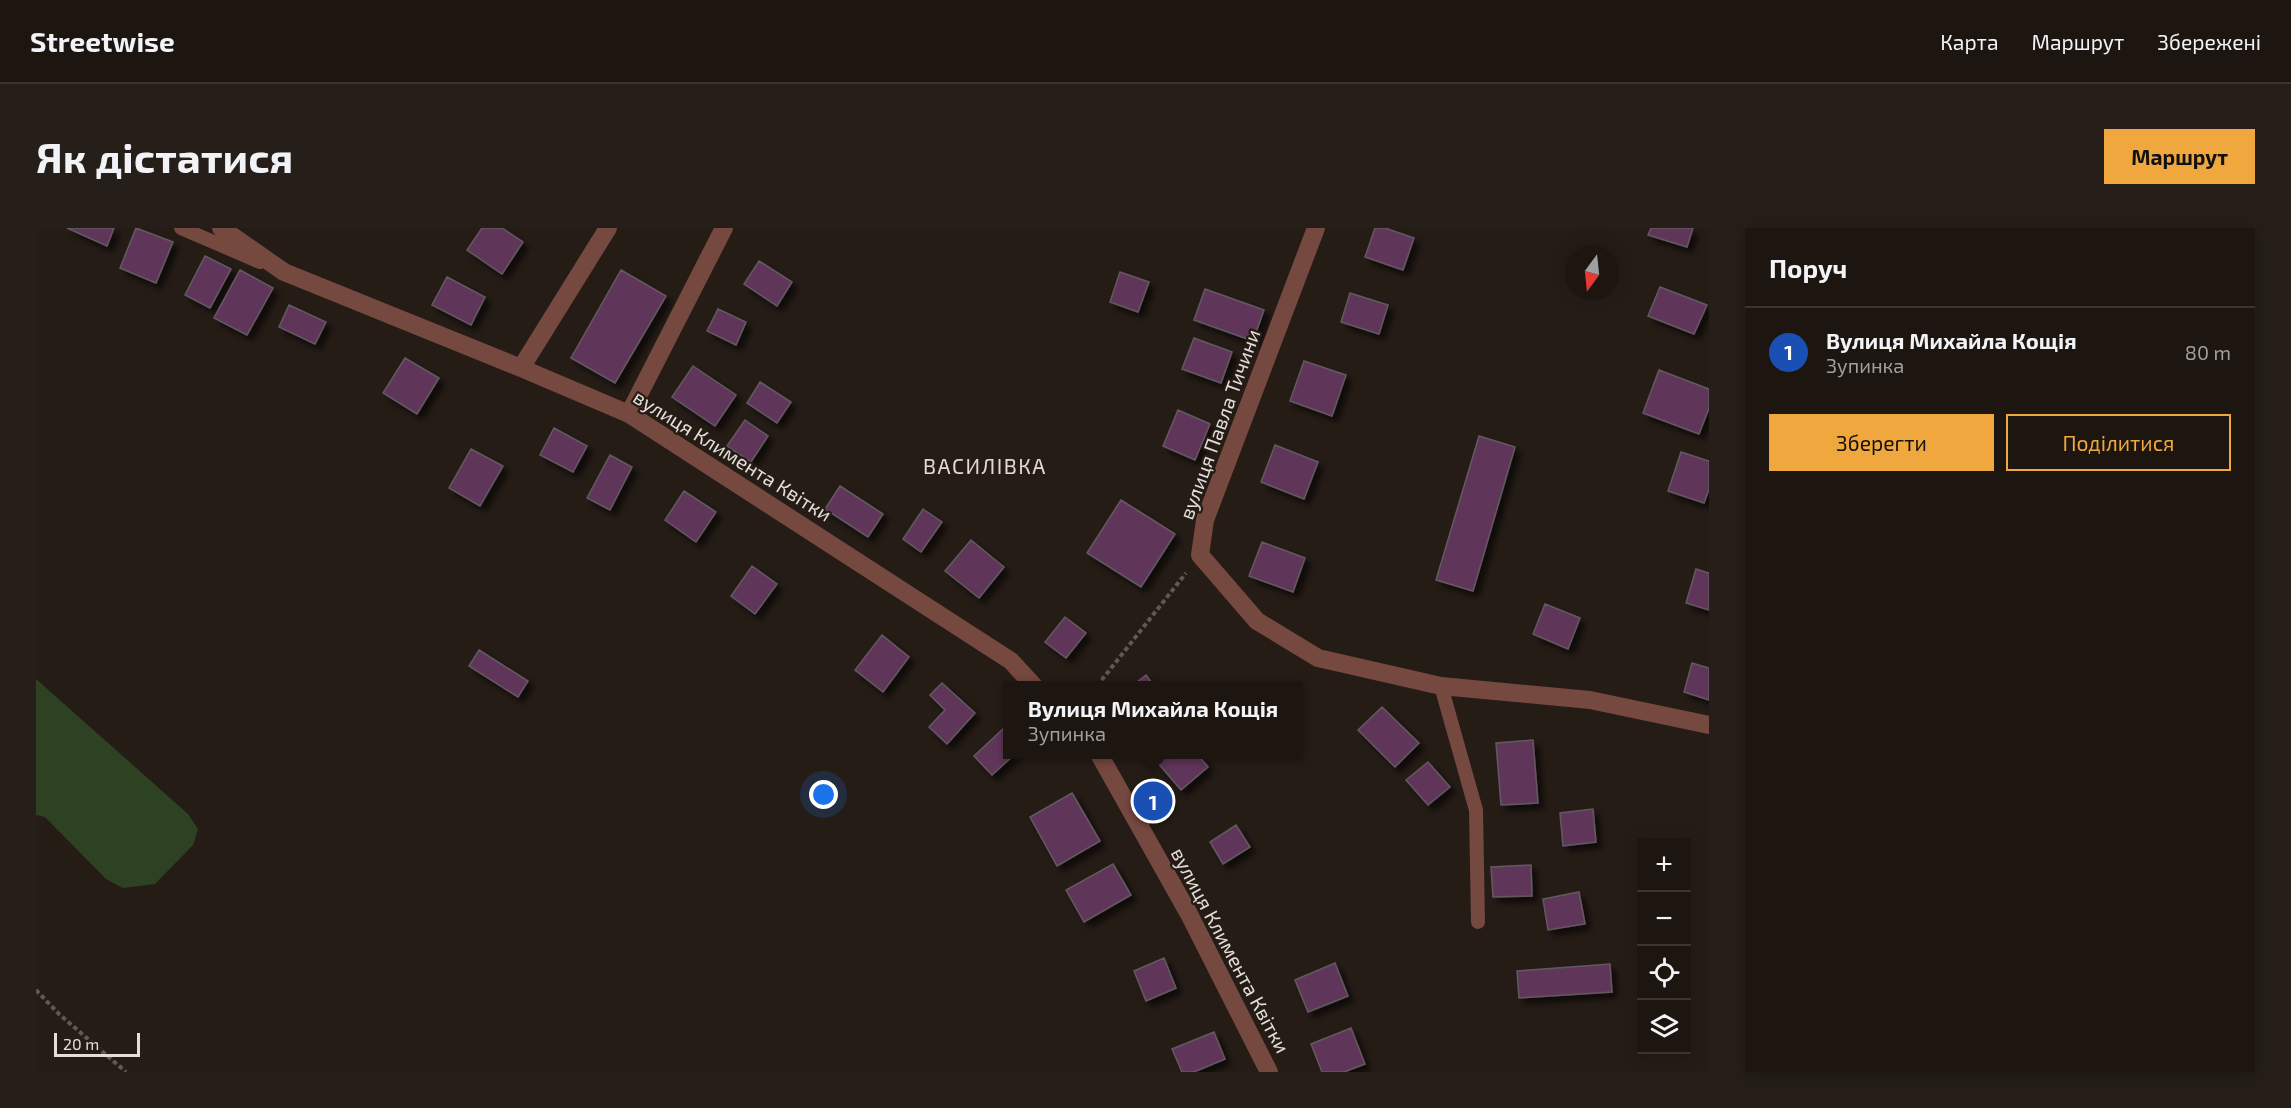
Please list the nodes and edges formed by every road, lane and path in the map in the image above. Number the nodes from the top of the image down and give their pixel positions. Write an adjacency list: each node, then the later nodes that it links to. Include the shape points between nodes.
1 (181, 228): 6 (lane)
2 (221, 228): 6 (street, вулиця Климента Квітки)
3 (608, 228): 7 (street)
4 (724, 228): 8 (street)
5 (1316, 228): 9 (street, вулиця Павла Тичини, via 1205,520)
6 (284, 272): 7 (street, вулиця Климента Квітки)
7 (521, 368): 8 (street, вулиця Климента Квітки)
8 (629, 414): 10 (street, вулиця Климента Квітки, via 1011,661)
9 (1200, 555): 11 (path); 12 (street, via 1257,621 1318,658)
10 (1029, 681)
11 (1101, 681)
12 (1441, 686): 13 (street, via 1590,700); 15 (lane, via 1476,810)
13 (1709, 725)
14 (1102, 759): 18 (street, вулиця Климента Квітки, via 1190,914)
15 (1478, 922)
16 (36, 990): 17 (path)
17 (126, 1072)
18 (1269, 1072)

